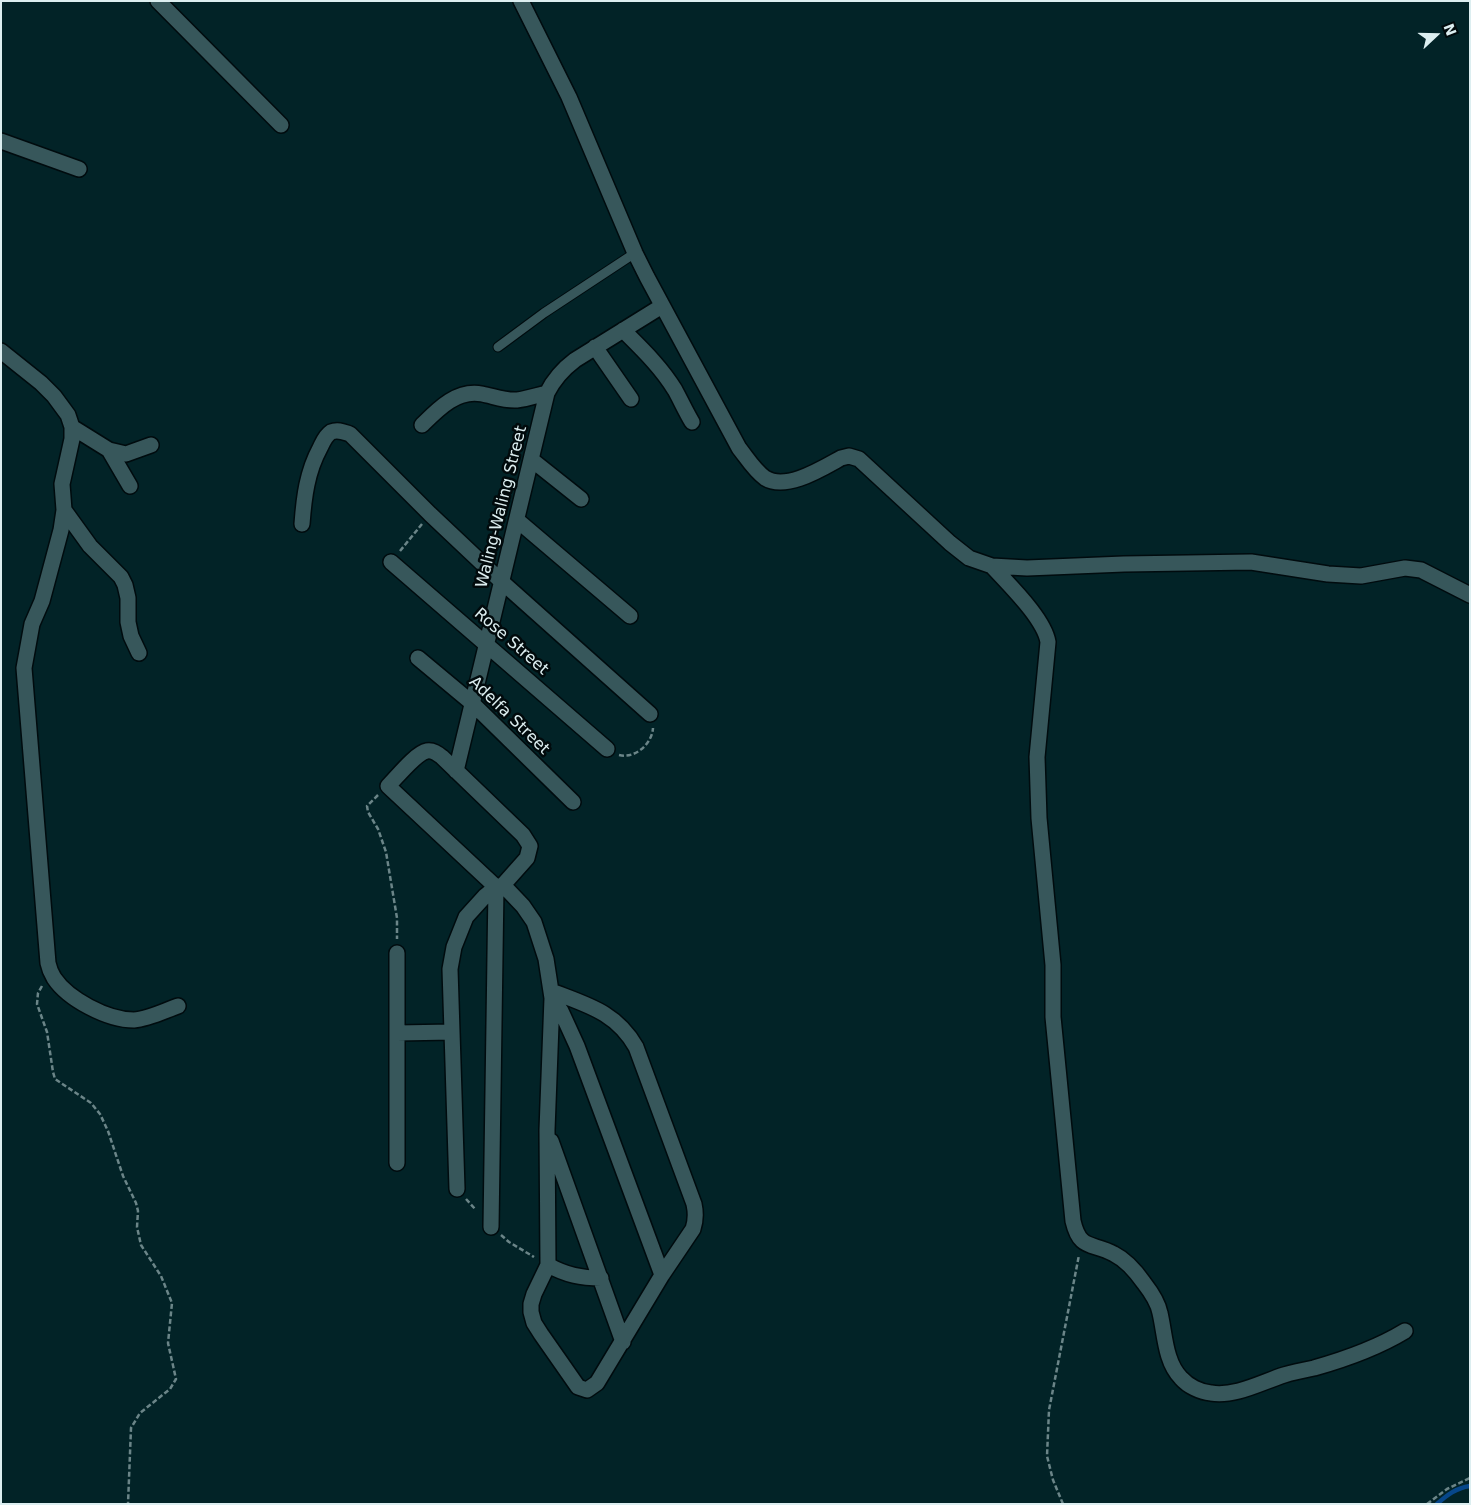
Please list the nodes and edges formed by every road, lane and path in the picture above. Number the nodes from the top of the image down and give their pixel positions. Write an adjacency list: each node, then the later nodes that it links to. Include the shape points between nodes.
1 (158, 1): 3 (street)
2 (521, 1): 6 (street, via 569,97)
3 (281, 125)
4 (1, 141): 5 (street)
5 (79, 169)
6 (635, 253): 7 (street); 9 (lane)
7 (662, 306): 8 (street, Waling-Waling Street); 27 (street, via 739,448 764,477 774,482 792,482 840,458 859,459 950,543 969,558)
8 (623, 330): 10 (street, Waling-Waling Street); 14 (street, via 662,372)
9 (498, 347)
10 (595, 347): 12 (street, Waling-Waling Street, via 563,370); 13 (street)
11 (1, 351): 16 (street, via 54,396)
12 (547, 393): 15 (street, via 517,400 479,393 466,394 438,409); 19 (street, Waling-Waling Street)
13 (631, 399)
14 (692, 422)
15 (422, 425)
16 (72, 426): 18 (street); 22 (street, via 62,484)
17 (151, 445): 18 (street, via 126,454)
18 (109, 450): 20 (street)
19 (532, 460): 21 (street); 24 (street, Waling-Waling Street)
20 (130, 486)
21 (581, 499)
22 (64, 510): 32 (street, via 90,546 121,577 125,585 131,636); 42 (street, via 49,579 26,646 24,668 46,950)
23 (430, 514): 25 (street, via 350,434 340,430 326,437 313,461 304,494); 26 (path); 28 (street)
24 (517, 520): 28 (street, Waling-Waling Street); 30 (street)
25 (302, 524)
26 (391, 562): 31 (street, Rose Street)
27 (992, 566): 29 (street, via 1027,568 1252,562 1361,576 1405,568 1421,570); 51 (street, via 1036,616 1047,634 1036,757 1039,818 1068,1173 1073,1222)
28 (502, 582): 31 (street, Waling-Waling Street); 35 (street)
29 (1470, 596)
30 (630, 616)
31 (486, 643): 34 (street, Waling-Waling Street); 36 (street, Rose Street)
32 (139, 653)
33 (418, 658): 34 (street, Adelfa Street)
34 (472, 703): 37 (street, Waling-Waling Street); 39 (street, Adelfa Street)
35 (650, 714): 36 (path, via 652,735 643,748 633,755 621,756)
36 (607, 749)
37 (456, 771): 38 (street, via 435,752 427,751); 40 (street, via 530,846 527,858)
38 (388, 786): 40 (street); 41 (path, via 367,806 386,852 397,918)
39 (573, 802)
40 (499, 886): 43 (street, via 523,906 534,922 546,960); 45 (street, via 466,917 454,947 450,969); 50 (street)
41 (397, 954): 46 (street)
42 (52, 976): 44 (street, via 73,998 121,1018 134,1020); 58 (path, via 38,993 37,1004 48,1032 55,1079 90,1103 100,1114 136,1202 141,1245 161,1276 172,1303 168,1343 176,1379 170,1389 140,1413 131,1428)
43 (552, 995): 47 (street); 53 (street, via 577,1046); 53 (street, via 595,1009 615,1020 636,1047 696,1212 693,1229)
44 (178, 1006)
45 (452, 1032): 46 (street); 49 (street)
46 (396, 1033): 48 (street)
47 (547, 1130): 52 (street); 54 (street)
48 (397, 1163)
49 (457, 1189)
50 (492, 1226)
51 (1082, 1242): 55 (street, via 1115,1254 1144,1282 1154,1296 1170,1360 1180,1378 1196,1389 1212,1394 1250,1388 1286,1374 1346,1358 1386,1343); 59 (path, via 1049,1410 1047,1456 1052,1480)
52 (548, 1265): 54 (street, via 574,1276); 56 (street, via 534,1294 531,1312 534,1323 578,1387 583,1390 593,1387)
53 (662, 1275): 56 (street)
54 (601, 1278): 56 (street)
55 (1406, 1331)
56 (623, 1342)
57 (1470, 1478): 60 (path)
58 (128, 1504)
59 (1063, 1504)
60 (1427, 1504)

